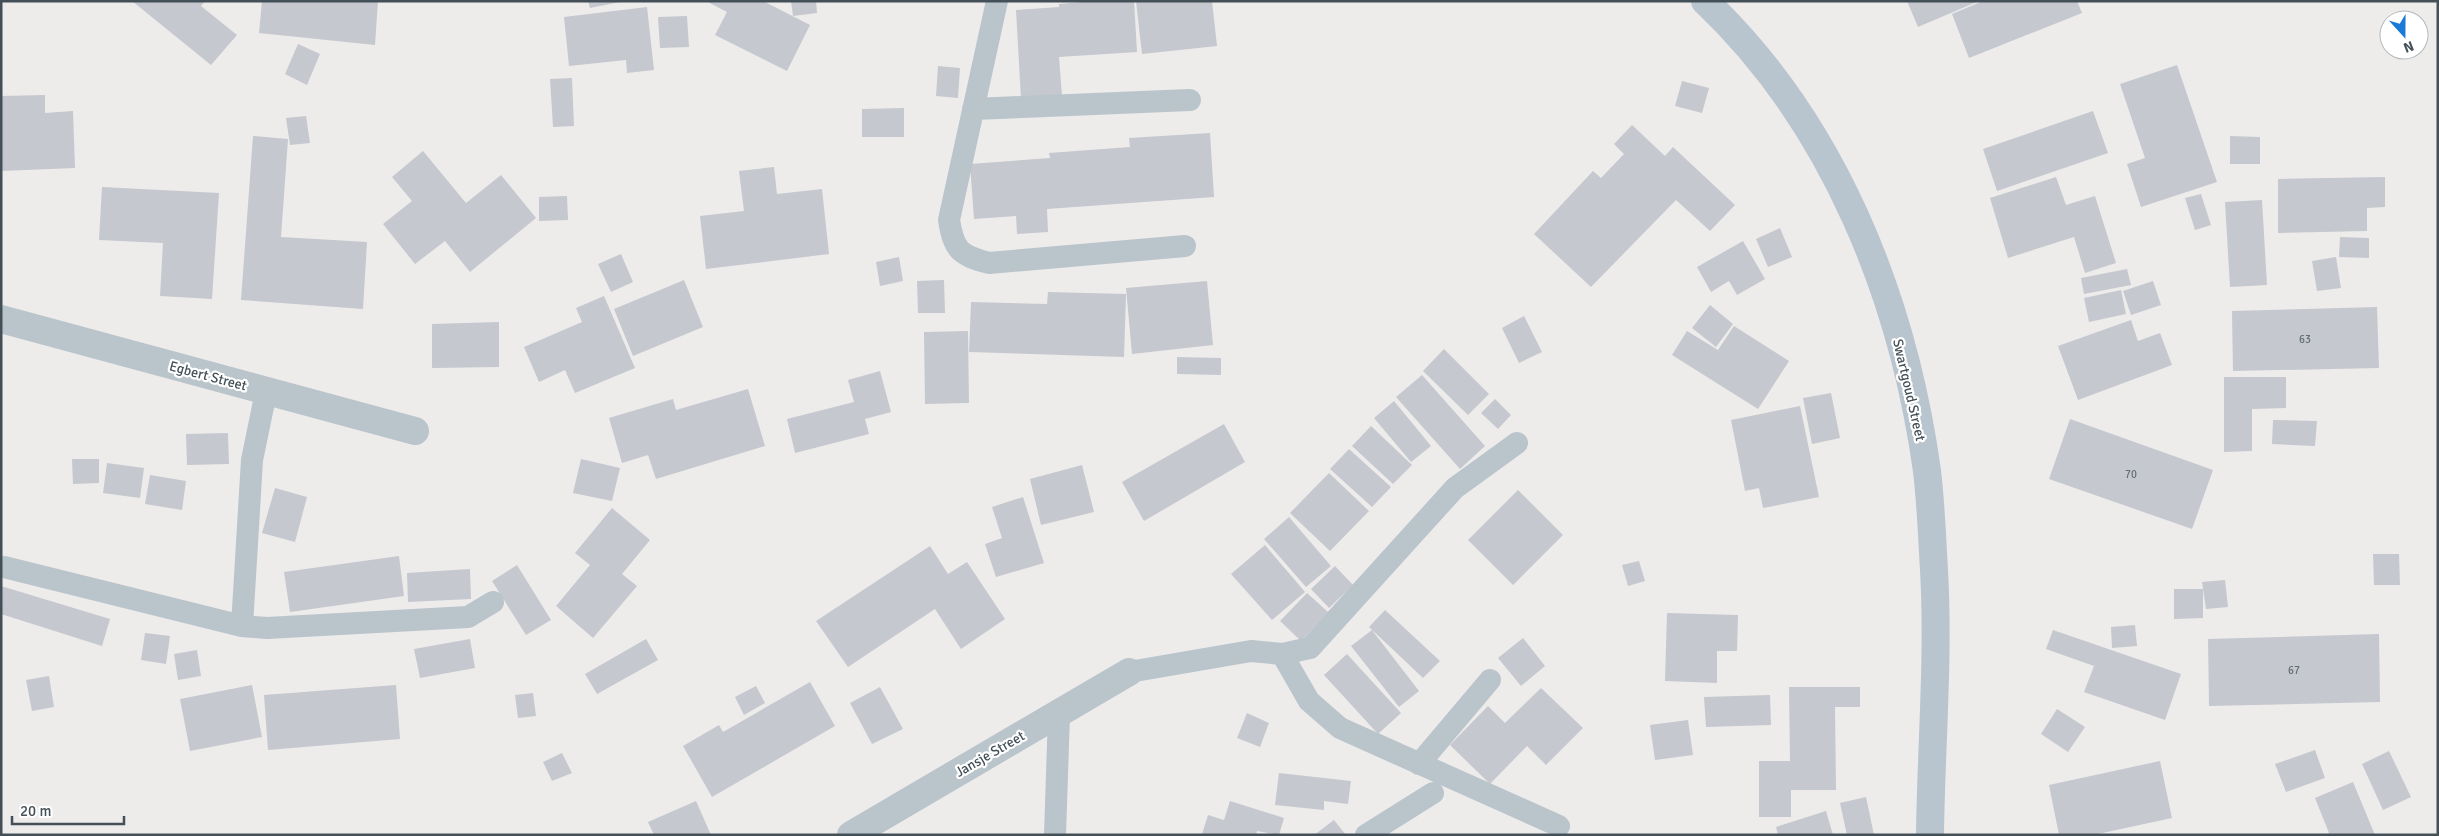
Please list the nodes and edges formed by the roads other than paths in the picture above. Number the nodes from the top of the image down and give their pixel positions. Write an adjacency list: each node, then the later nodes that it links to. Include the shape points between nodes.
1 (996, 1): 4 (lane)
2 (1705, 1): 23 (street, Swartgoud Street, via 1733,27 1772,76 1810,130 1846,192 1878,271 1909,377 1927,472 1934,572)
3 (1190, 100): 4 (lane)
4 (973, 109): 5 (lane, via 949,220 952,238 965,256 989,263)
5 (1185, 246)
6 (1, 319): 7 (street, Egbert Street)
7 (266, 392): 8 (street, Egbert Street); 12 (lane, via 252,460)
8 (415, 431)
9 (1517, 443): 13 (lane, via 1455,488 1310,648)
10 (4, 568): 12 (lane)
11 (493, 602): 12 (lane, via 468,617 267,628)
12 (242, 626)
13 (1282, 654): 14 (lane, via 1251,651); 17 (lane, via 1309,701 1340,728)
14 (1129, 672): 16 (street, Jansje Street)
15 (1490, 680): 17 (lane)
16 (1060, 714): 20 (street, Jansje Street); 21 (lane)
17 (1419, 764): 19 (lane)
18 (1433, 793): 22 (lane)
19 (1559, 826)
20 (851, 835)
21 (1055, 835)
22 (1366, 835)
23 (1930, 835)

